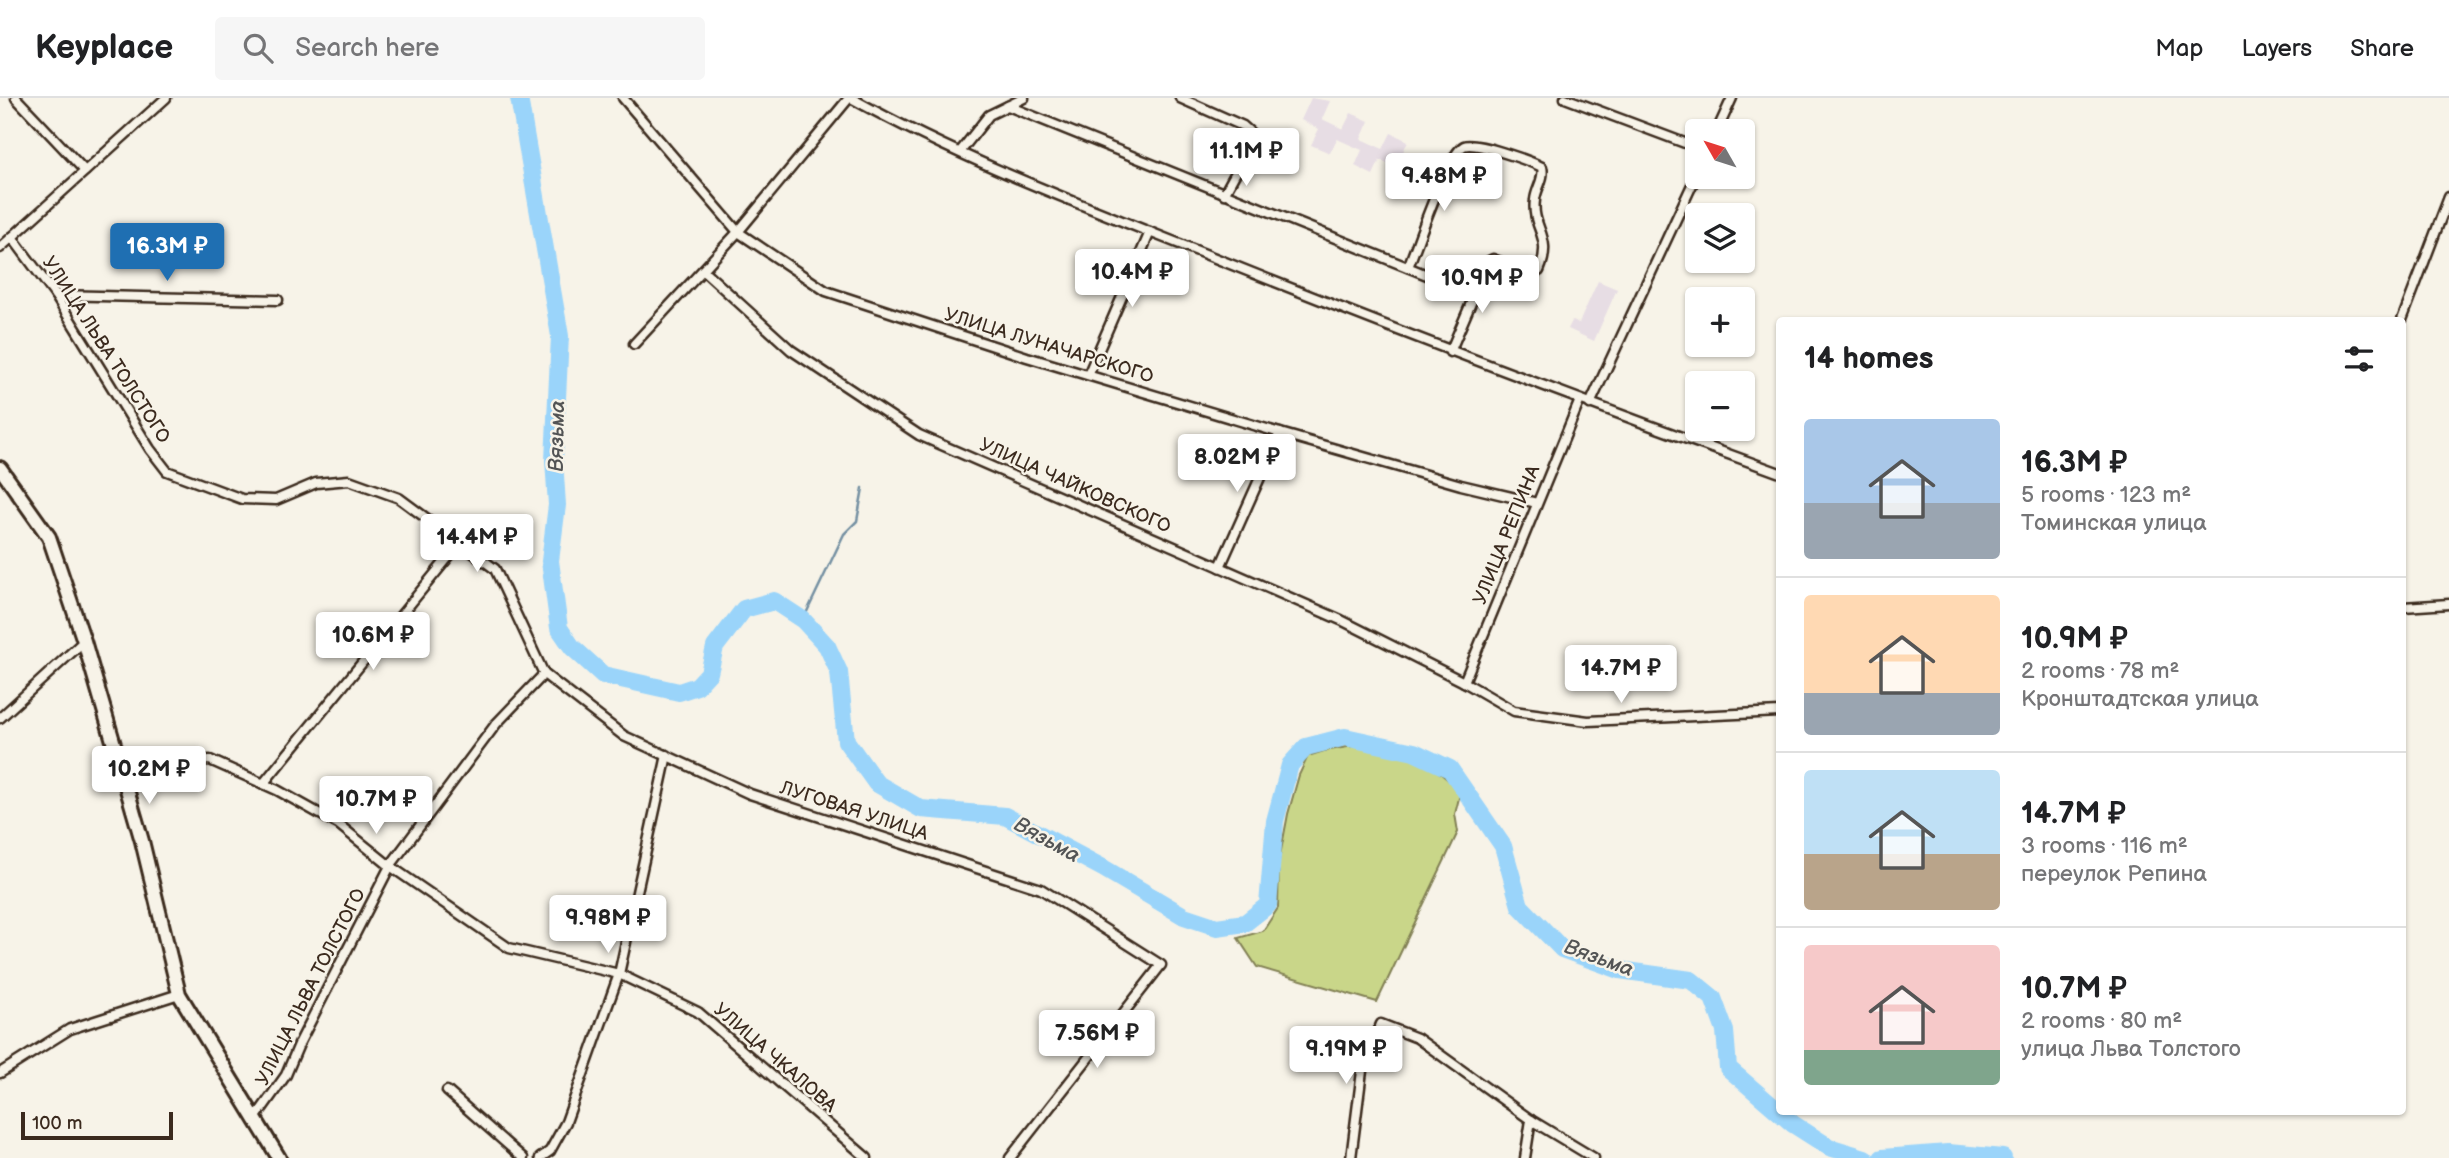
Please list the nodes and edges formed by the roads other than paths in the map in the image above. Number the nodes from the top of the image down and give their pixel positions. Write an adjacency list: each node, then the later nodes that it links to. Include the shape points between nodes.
1 (16, 98): 13 (street)
2 (166, 98): 13 (street)
3 (623, 98): 17 (street, УЛИЦА ЛУНАЧАРСКОГО)
4 (850, 98): 12 (street); 17 (street)
5 (1024, 98): 9 (street)
6 (1180, 98): 15 (street, via 1252,134 1248,152)
7 (1565, 98): 11 (street)
8 (1732, 98): 10 (street)
9 (1007, 106): 12 (street, via 989,115); 15 (street)
10 (1722, 119)
11 (1685, 143)
12 (960, 152): 18 (street)
13 (85, 171): 19 (street)
14 (1690, 189): 31 (street)
15 (1224, 194): 21 (street)
16 (2449, 197): 26 (street)
17 (738, 232): 22 (street); 29 (street, УЛИЦА ЛУНАЧАРСКОГО, via 826,291)
18 (1150, 232): 28 (street); 29 (street)
19 (12, 237): 20 (street); 24 (street, УЛИЦА ЛЬВА ТОЛСТОГО)
20 (0, 248)
21 (1408, 267): 23 (street); 23 (street, via 1437,192 1462,147 1474,145 1538,164 1543,172 1534,210 1546,252 1539,271 1529,273 1493,260 1486,265)
22 (704, 270): 27 (street); 37 (street, УЛИЦА ЧАЙКОВСКОГО, via 791,350 919,435)
23 (1474, 294): 28 (street)
24 (55, 295): 25 (street); 36 (street, УЛИЦА ЛЬВА ТОЛСТОГО, via 167,471 242,499 275,500 316,483 349,480 399,498)
25 (278, 300)
26 (2403, 317)
27 (634, 344)
28 (1450, 352): 30 (street)
29 (1087, 375): 32 (street, УЛИЦА ЛУНАЧАРСКОГО)
30 (1580, 400): 31 (street); 35 (street, УЛИЦА РЕПИНА)
31 (1590, 404): 34 (street)
32 (1280, 433): 35 (street, УЛИЦА ЛУНАЧАРСКОГО); 37 (street)
33 (0, 468): 40 (main road, via 49,537)
34 (1776, 472)
35 (1537, 503): 42 (street, УЛИЦА РЕПИНА)
36 (460, 543): 41 (street, УЛИЦА ЛЬВА ТОЛСТОГО, via 495,569); 47 (street)
37 (1220, 567): 42 (street, УЛИЦА ЧАЙКОВСКОГО, via 1341,620)
38 (2449, 604): 39 (street)
39 (2406, 607)
40 (84, 641): 44 (street); 46 (main road)
41 (544, 674): 45 (street, ЛУГОВАЯ УЛИЦА, via 624,736); 48 (street, УЛИЦА ЛЬВА ТОЛСТОГО, via 496,724)
42 (1464, 682): 43 (street, УЛИЦА ЧАЙКОВСКОГО, via 1514,711 1588,721)
43 (1776, 712)
44 (0, 718)
45 (667, 755): 49 (street); 59 (street, ЛУГОВАЯ УЛИЦА, via 750,793 1041,890 1161,965)
46 (120, 767): 47 (street, via 210,760); 50 (main road)
47 (263, 784): 48 (street, via 338,824)
48 (390, 866): 49 (street, via 509,948); 53 (street, УЛИЦА ЛЬВА ТОЛСТОГО, via 286,1075)
49 (619, 974): 57 (street, via 566,1122 550,1152); 58 (street, УЛИЦА ЧКАЛОВА, via 698,1012)
50 (179, 994): 51 (street, via 70,1029); 53 (main road)
51 (0, 1073)
52 (447, 1091): 56 (street)
53 (254, 1120): 55 (main road)
54 (1531, 1120): 60 (street, via 1417,1038 1381,1024 1362,1071); 61 (street); 62 (street)
55 (279, 1158)
56 (523, 1158)
57 (540, 1158)
58 (867, 1158)
59 (1010, 1158)
60 (1351, 1158)
61 (1525, 1158)
62 (1594, 1158)

